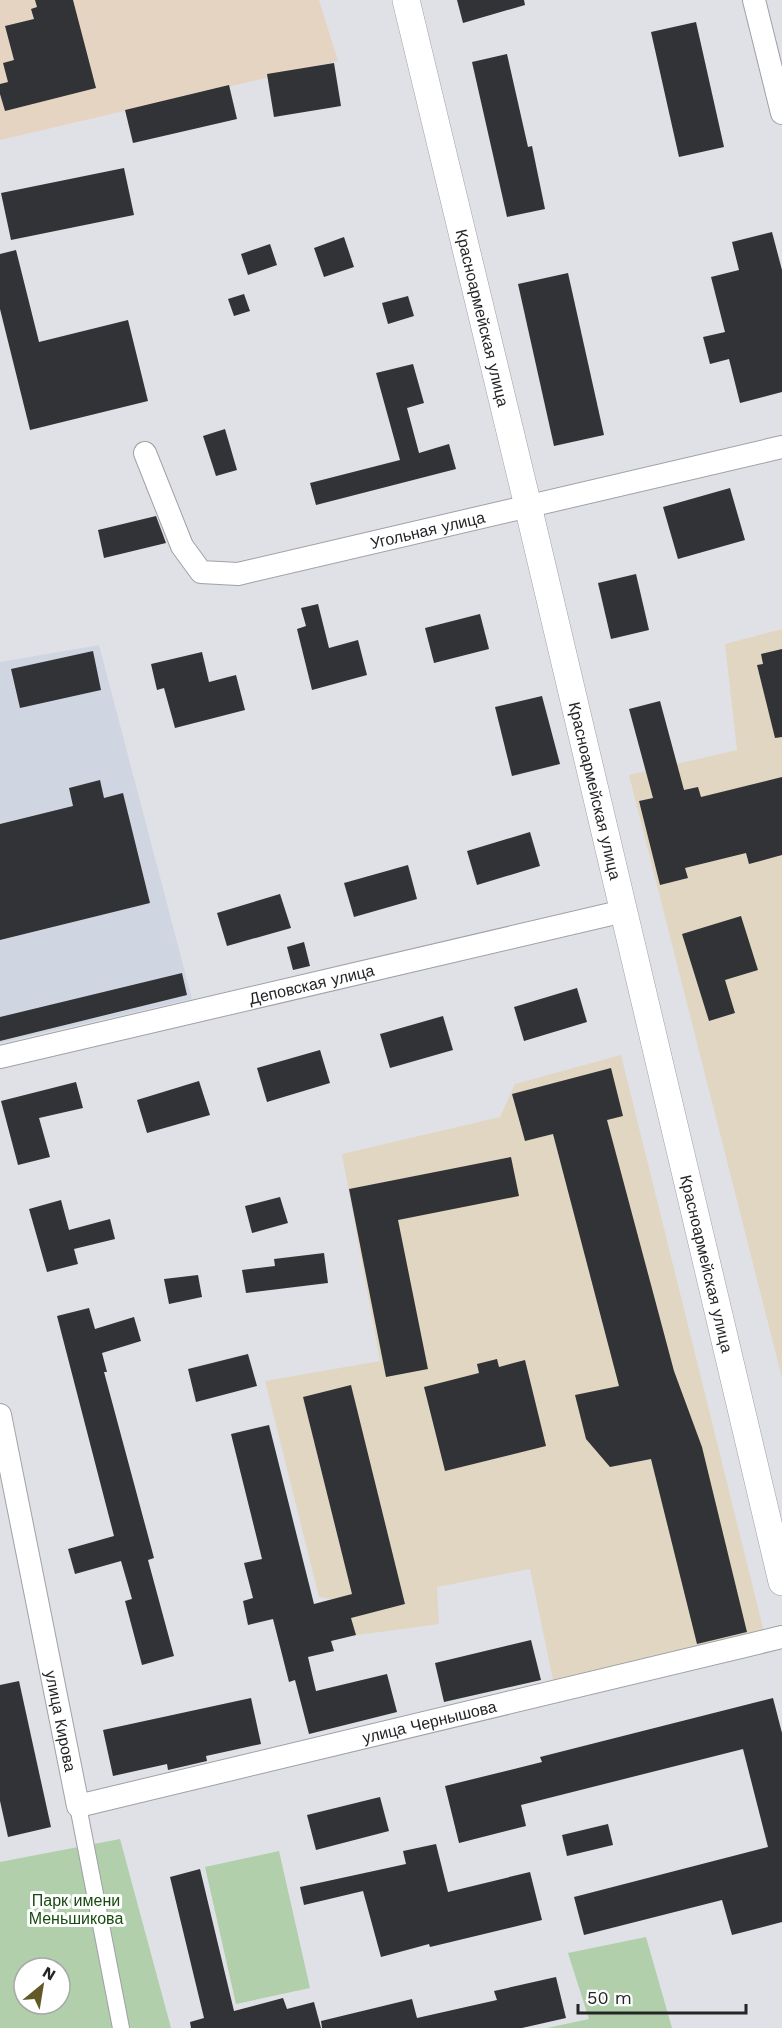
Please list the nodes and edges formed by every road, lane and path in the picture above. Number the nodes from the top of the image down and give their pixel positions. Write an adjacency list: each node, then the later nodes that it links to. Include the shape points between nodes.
1 (406, 0): 6 (street, Красноармейская улица)
2 (754, 0): 3 (street)
3 (782, 113)
4 (782, 447): 6 (street, Угольная улица)
5 (145, 453): 6 (street, Угольная улица, via 182,546 201,572 238,574)
6 (528, 506): 7 (street, Красноармейская улица)
7 (624, 911): 8 (street, Деповская улица); 10 (street, Красноармейская улица)
8 (0, 1057)
9 (0, 1415): 12 (street, улица Кирова)
10 (782, 1582)
11 (782, 1637): 12 (street, улица Чернышова)
12 (78, 1806): 13 (street, улица Кирова)
13 (121, 2028)

